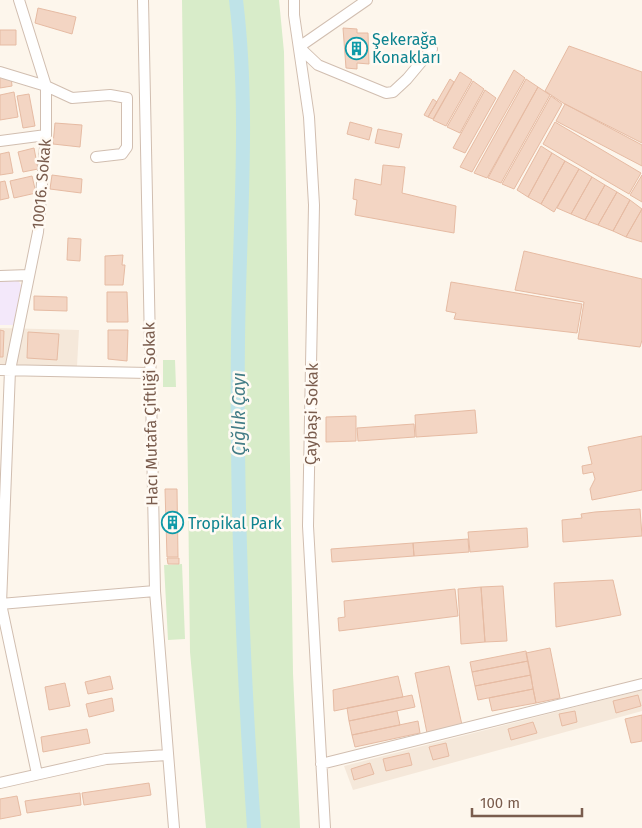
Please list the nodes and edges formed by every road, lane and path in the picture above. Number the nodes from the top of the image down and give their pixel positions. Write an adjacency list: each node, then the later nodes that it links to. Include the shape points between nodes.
1 (19, 0): 8 (street, 10016. Sokak)
2 (143, 0): 15 (street, Hacı Mutafa Çiftliği Sokak)
3 (294, 0): 5 (street, Çaybaşi Sokak)
4 (367, 0): 5 (street)
5 (299, 47): 6 (street, via 318,65 386,93 393,92 407,79); 20 (street, Çaybaşi Sokak, via 309,117 314,206 308,526)
6 (432, 49)
7 (0, 72): 8 (street)
8 (46, 86): 9 (street, 10016. Sokak); 11 (street, via 72,98 110,95 127,98 127,148 122,154)
9 (46, 135): 10 (street); 12 (street, 10016. Sokak, via 38,232)
10 (0, 141)
11 (96, 157)
12 (29, 275): 13 (street); 14 (street, 10016. Sokak)
13 (0, 276)
14 (5, 370): 15 (street); 17 (street, 10016. Sokak)
15 (149, 373): 16 (street, Hacı Mutafa Çiftliği Sokak)
16 (155, 591): 17 (street); 19 (street, Hacı Mutafa Çiftliği Sokak)
17 (1, 604): 21 (street, 10016. Sokak)
18 (642, 684): 20 (street)
19 (167, 755): 21 (street, via 106,759); 23 (street, Hacı Mutafa Çiftliği Sokak)
20 (321, 764): 24 (street, Çaybaşi Sokak)
21 (37, 774): 22 (street)
22 (0, 783)
23 (174, 828)
24 (325, 828)

